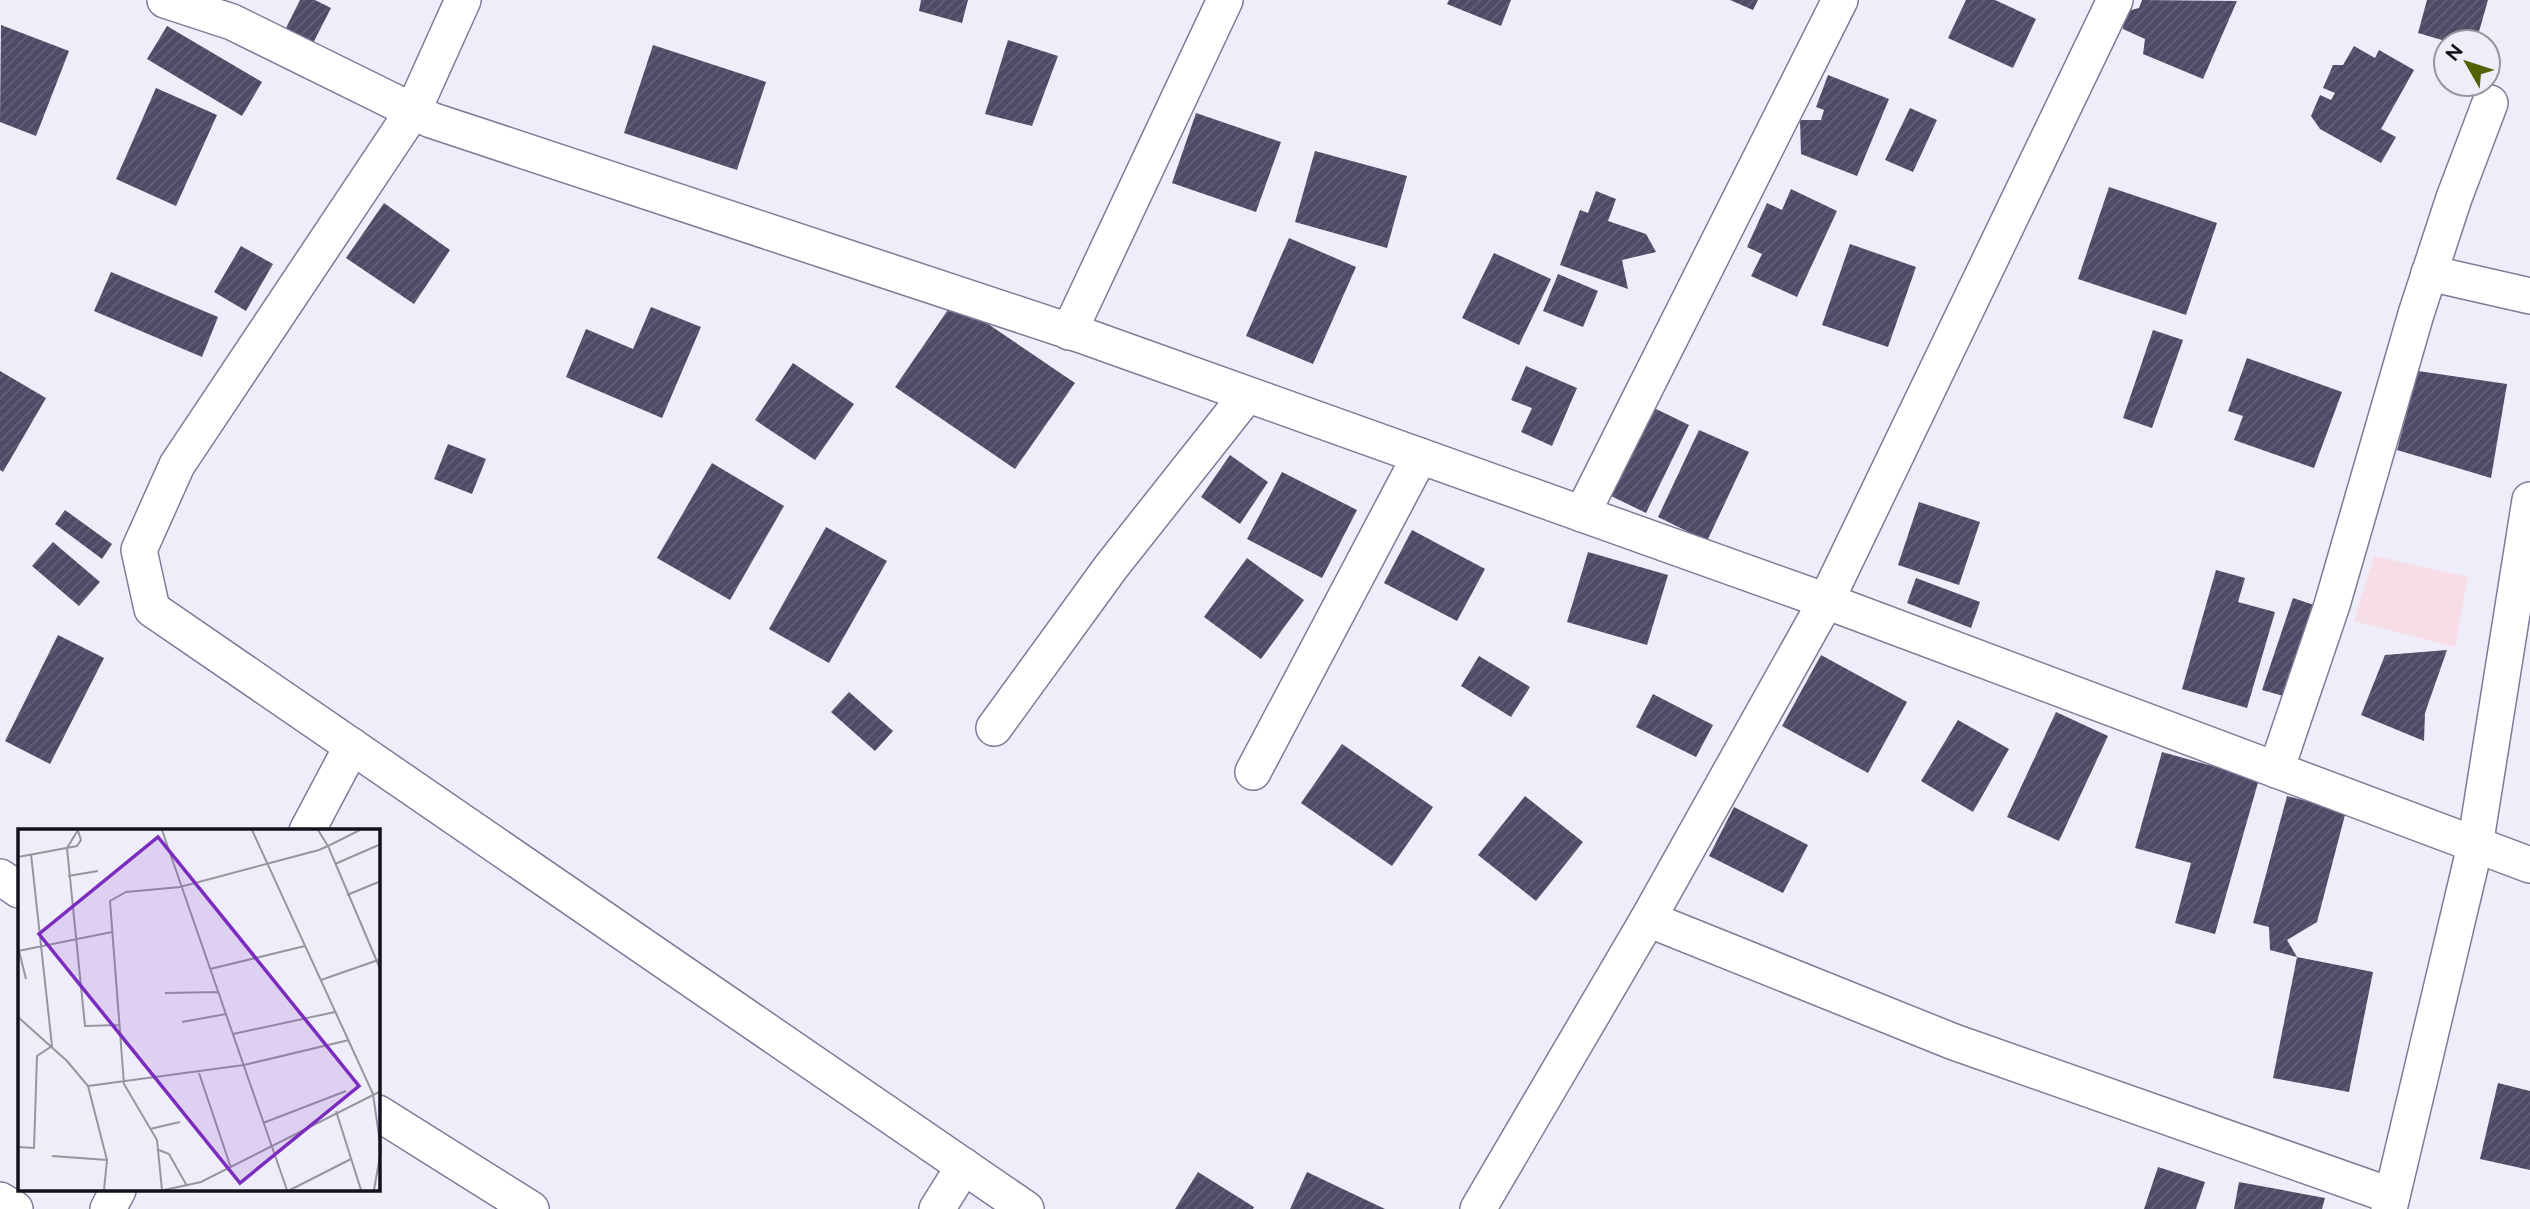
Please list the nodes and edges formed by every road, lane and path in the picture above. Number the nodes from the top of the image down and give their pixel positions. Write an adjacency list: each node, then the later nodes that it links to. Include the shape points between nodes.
1 (165, 0): 7 (street, via 232,22)
2 (463, 0): 7 (street)
3 (1225, 0): 10 (street)
4 (1840, 0): 14 (street)
5 (2115, 0): 15 (street)
6 (2490, 103): 8 (street)
7 (413, 111): 10 (street); 17 (street, via 177,465 139,550 152,609)
8 (2429, 274): 9 (street); 18 (street, via 2332,605)
9 (2530, 296)
10 (1069, 332): 11 (street)
11 (1247, 395): 12 (street); 16 (street, via 1111,567)
12 (1420, 456): 14 (street); 19 (street)
13 (2530, 500): 21 (street)
14 (1582, 514): 15 (street)
15 (1826, 601): 18 (street); 25 (street)
16 (994, 728)
17 (352, 746): 20 (street); 27 (street)
18 (2276, 770): 21 (street)
19 (1253, 772)
20 (308, 829)
21 (2475, 846): 22 (street); 30 (street)
22 (2530, 865)
23 (0, 877): 24 (street)
24 (18, 889)
25 (1648, 919): 30 (street, via 1954,1042); 36 (street)
26 (380, 1114): 33 (street)
27 (964, 1166): 34 (street); 35 (street)
28 (117, 1192): 32 (street)
29 (0, 1200): 31 (street)
30 (2390, 1203)
31 (15, 1209)
32 (108, 1209)
33 (531, 1209)
34 (937, 1209)
35 (1026, 1209)
36 (1478, 1209)

